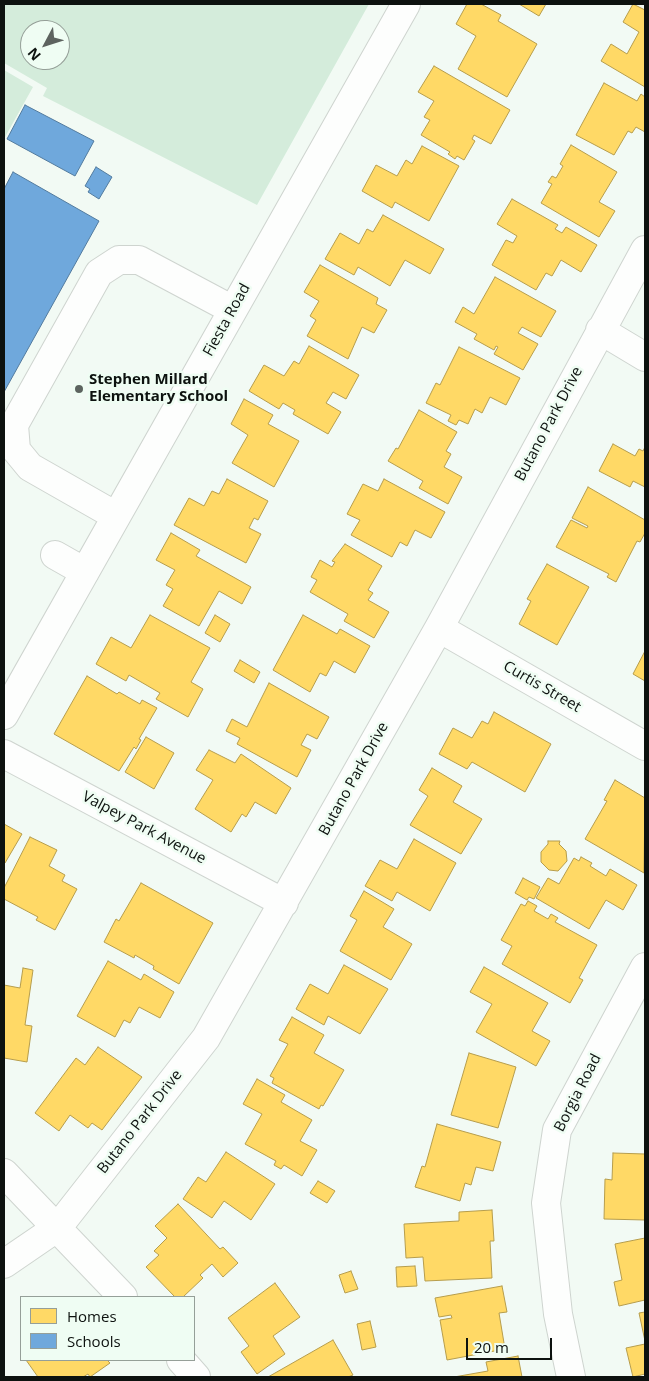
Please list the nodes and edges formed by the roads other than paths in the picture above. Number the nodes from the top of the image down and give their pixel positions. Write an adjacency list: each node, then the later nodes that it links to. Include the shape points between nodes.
1 (406, 4): 3 (street, Fiesta Road)
2 (645, 250): 4 (street, Butano Park Drive)
3 (233, 310): 6 (street, Fiesta Road); 6 (street, via 139,260 119,260 99,273 14,425 16,450 30,467)
4 (600, 330): 5 (street); 9 (street, Butano Park Drive)
5 (645, 357)
6 (116, 516): 8 (street, Fiesta Road)
7 (55, 556): 8 (street)
8 (84, 572): 10 (street, Fiesta Road)
9 (439, 628): 11 (street, Curtis Street); 13 (street, Butano Park Drive)
10 (4, 715)
11 (645, 746)
12 (4, 754): 13 (street, Valpey Park Avenue)
13 (284, 903): 16 (street, Butano Park Drive, via 206,1038)
14 (645, 967): 21 (street, Borgia Road, via 557,1130 546,1203 558,1314)
15 (4, 1173): 16 (street)
16 (58, 1227): 17 (street, Butano Park Drive); 18 (street)
17 (4, 1264)
18 (122, 1296)
19 (182, 1361): 20 (street)
20 (196, 1377)
21 (572, 1377)

